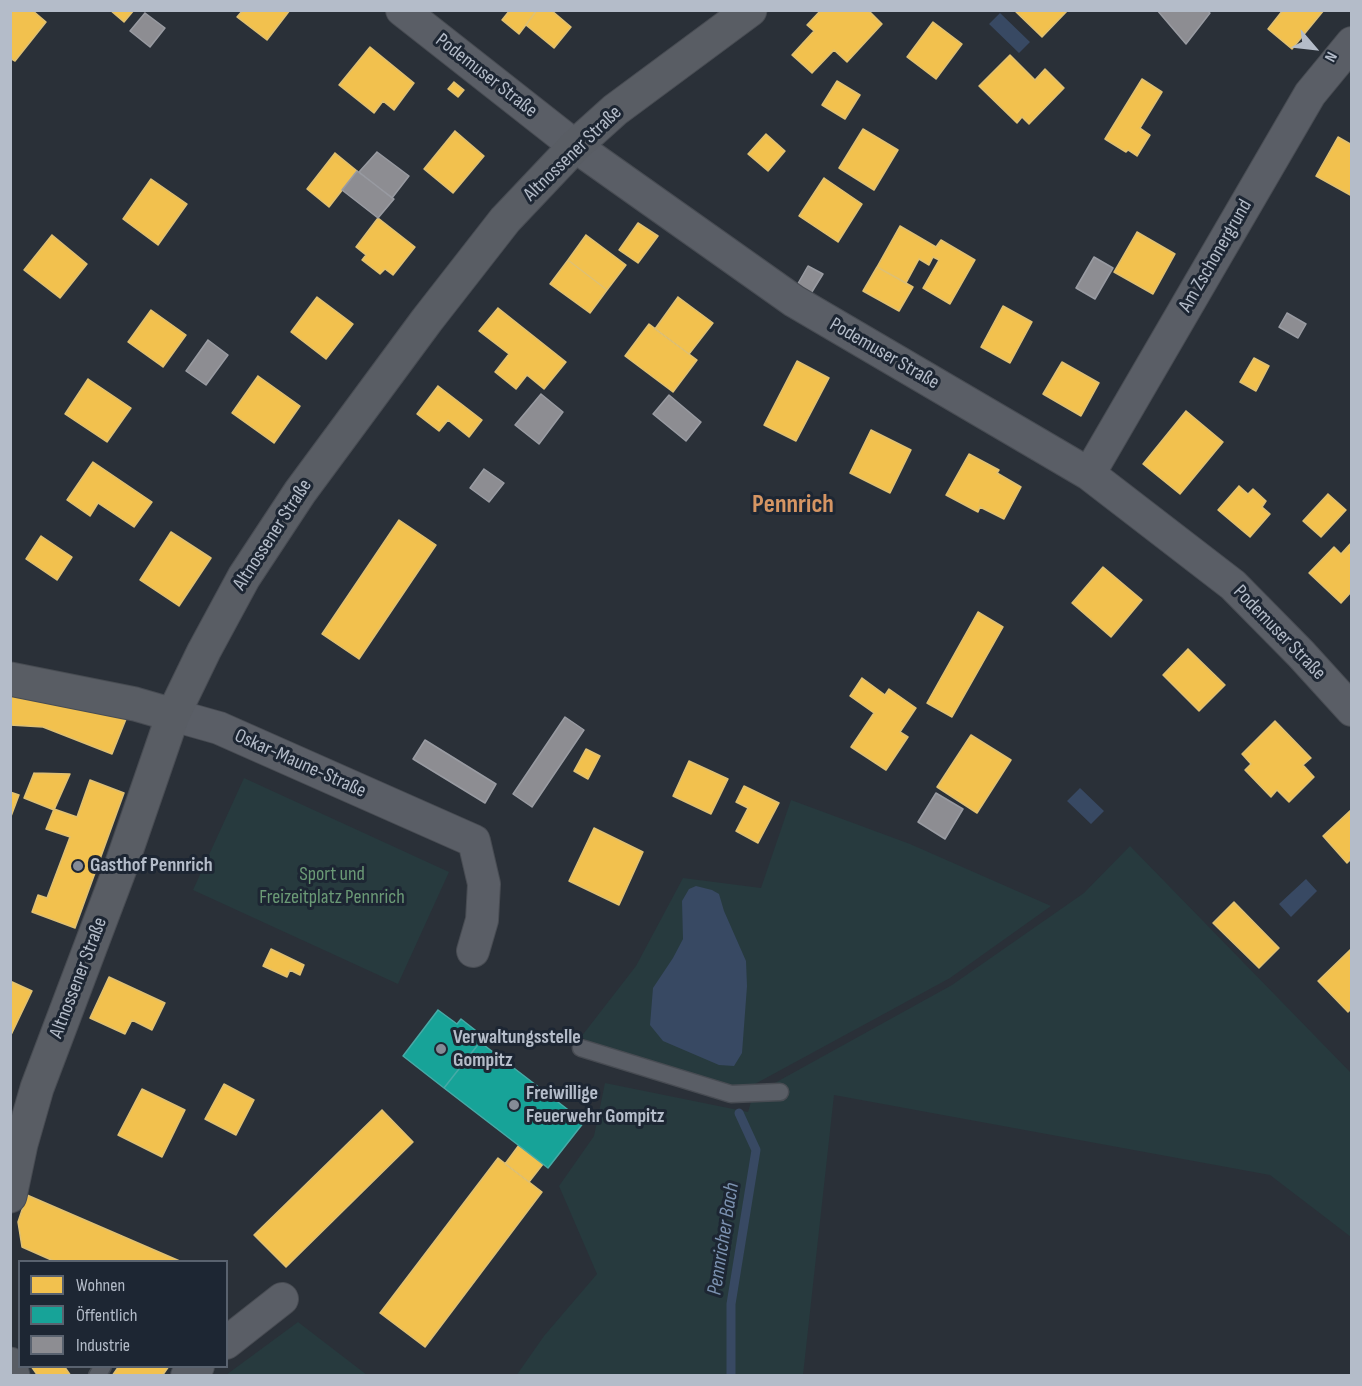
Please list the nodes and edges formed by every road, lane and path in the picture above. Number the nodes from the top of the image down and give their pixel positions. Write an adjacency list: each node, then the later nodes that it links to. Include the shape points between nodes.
1 (402, 10): 4 (street, Podemuser Straße)
2 (750, 10): 4 (street, Altnossener Straße, via 615,110)
3 (1352, 43): 5 (street, Am Zschonergrund, via 1310,94)
4 (575, 146): 5 (street, Podemuser Straße, via 794,301); 8 (street, Altnossener Straße, via 505,220 300,492 244,577)
5 (1089, 474): 7 (street, Podemuser Straße, via 1233,585)
6 (10, 679): 8 (street, Oskar-Maune-Straße)
7 (1352, 710)
8 (173, 715): 9 (street, Oskar-Maune-Straße, via 219,728 474,841 484,884 482,920); 12 (street, Altnossener Straße, via 38,1088)
9 (473, 951)
10 (581, 1048): 11 (lane, via 730,1094)
11 (780, 1092)
12 (10, 1196)
13 (282, 1299): 14 (street)
14 (228, 1341)
15 (10, 1364): 16 (street)
16 (13, 1376)

